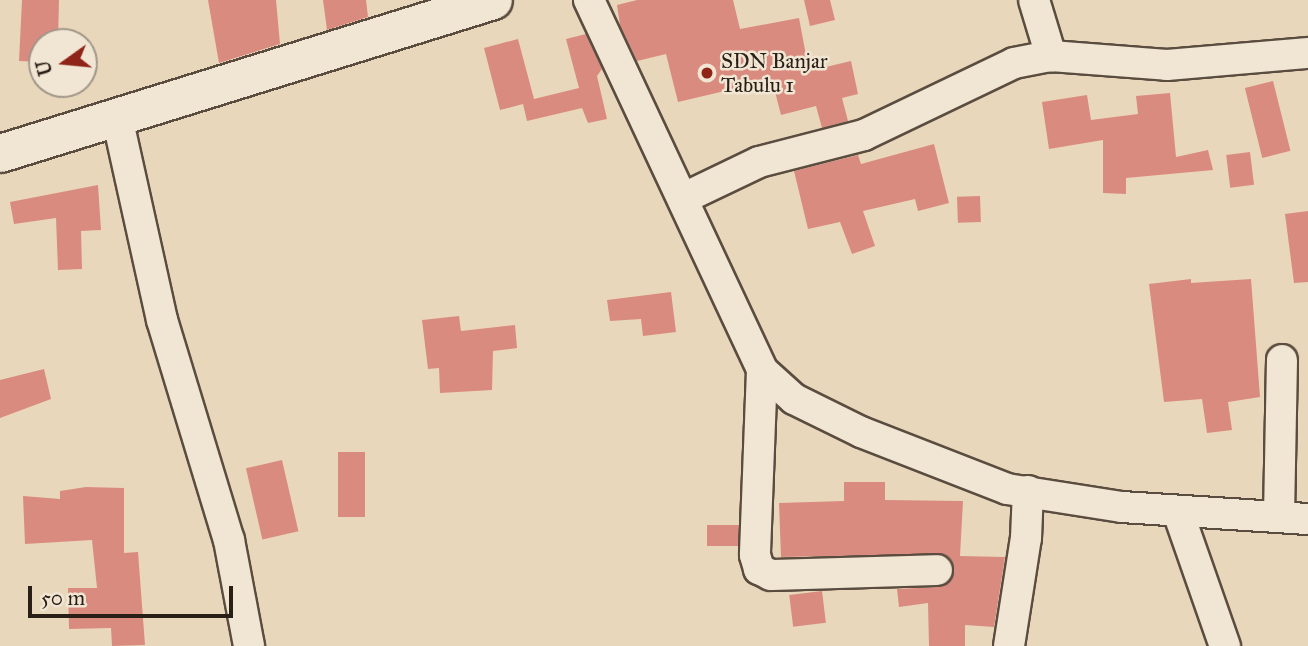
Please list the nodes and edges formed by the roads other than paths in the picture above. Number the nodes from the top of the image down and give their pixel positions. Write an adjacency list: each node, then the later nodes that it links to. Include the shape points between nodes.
1 (493, 0): 6 (street)
2 (589, 0): 8 (street)
3 (1034, 0): 5 (street)
4 (1308, 52): 5 (street, via 1167,65)
5 (1051, 56): 8 (street, via 1014,63 864,135 759,162)
6 (117, 117): 7 (street); 15 (street, via 162,320 229,540)
7 (0, 153)
8 (684, 198): 10 (street)
9 (1282, 360): 13 (street)
10 (762, 370): 11 (street, via 794,399 861,432 1007,489); 14 (street, via 755,555 763,574)
11 (1028, 491): 12 (street); 16 (street, via 1026,538)
12 (1178, 512): 13 (street); 17 (street)
13 (1294, 517)
14 (937, 570)
15 (249, 646)
16 (1009, 646)
17 (1225, 646)

